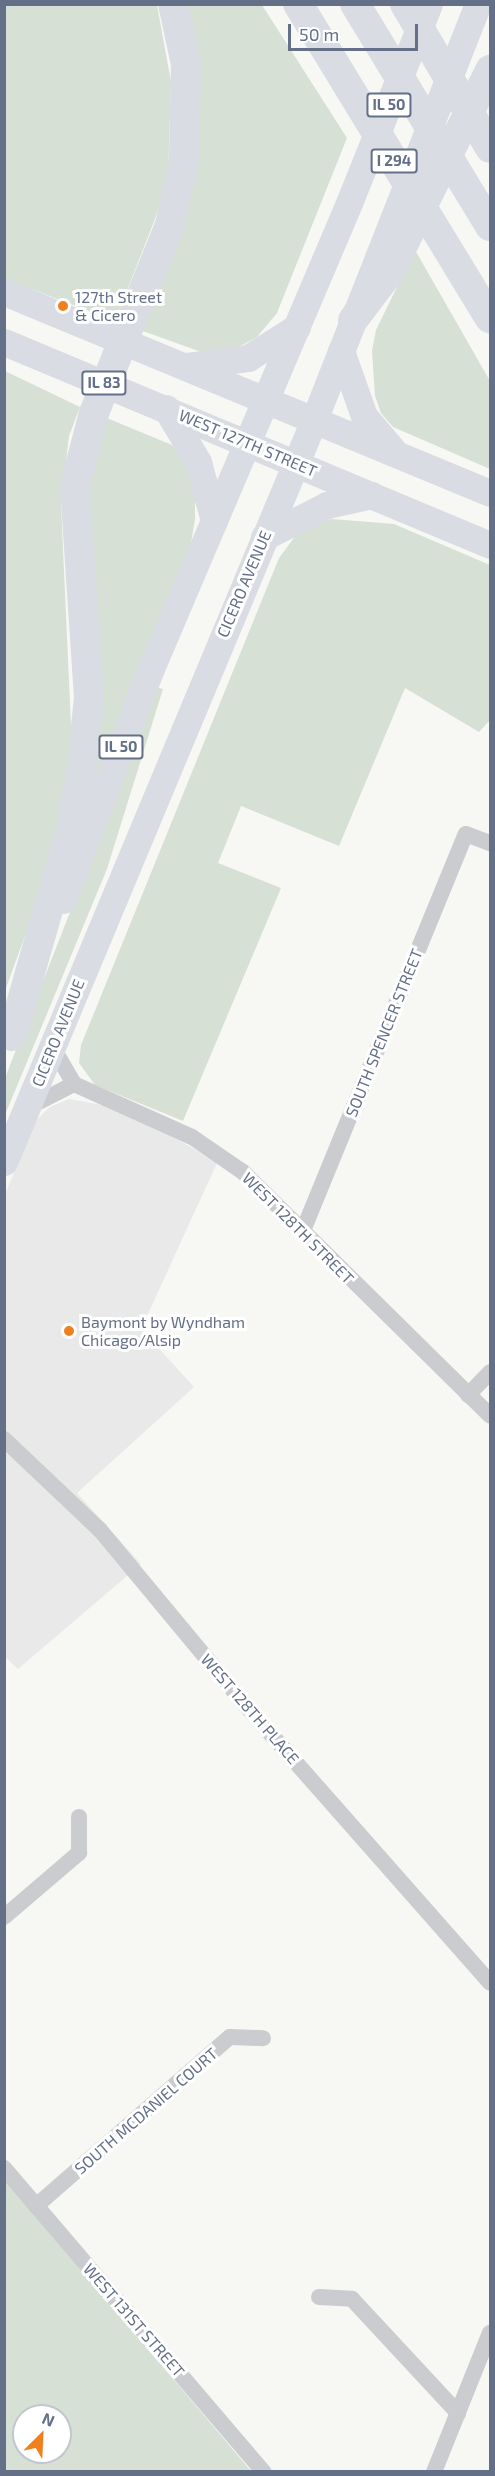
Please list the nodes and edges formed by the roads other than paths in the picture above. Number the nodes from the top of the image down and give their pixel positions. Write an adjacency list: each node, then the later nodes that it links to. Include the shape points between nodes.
1 (174, 4): 29 (highway, via 186,64 184,158 170,225 94,413 75,485 89,698 81,774 70,833)
2 (298, 4): 11 (highway, I 294)
3 (355, 4): 8 (highway, I 294)
4 (478, 4): 9 (main road, IL 50)
5 (421, 5): 7 (highway); 13 (main road, IL 50, via 349,203)
6 (485, 79): 9 (highway)
7 (490, 148)
8 (490, 226)
9 (385, 261): 12 (highway)
10 (4, 291): 16 (main road)
11 (490, 318)
12 (353, 320): 15 (main road, CICERO AVENUE / IL 50)
13 (297, 327): 16 (main road, via 248,358); 17 (main road, IL 50)
14 (4, 342): 18 (main road, WEST 127TH STREET / IL 83)
15 (340, 351): 19 (main road, CICERO AVENUE / IL 50); 21 (main road, via 364,416)
16 (176, 363): 17 (main road)
17 (266, 400): 19 (main road); 20 (main road, IL 50)
18 (157, 405): 20 (main road, WEST 127TH STREET / IL 83); 25 (main road, via 198,462)
19 (314, 420): 21 (main road); 22 (main road, CICERO AVENUE / IL 50)
20 (248, 442): 22 (main road, WEST 127TH STREET / IL 83); 25 (main road, IL 50)
21 (396, 454): 23 (main road)
22 (295, 463): 24 (main road, WEST 127TH STREET); 26 (main road, CICERO AVENUE / IL 50)
23 (490, 493)
24 (372, 495): 26 (main road, via 327,505); 27 (main road, WEST 127TH STREET)
25 (214, 521): 29 (main road, IL 50, via 150,671)
26 (264, 537): 30 (main road, CICERO AVENUE / IL 50)
27 (490, 545)
28 (490, 843): 34 (street, SOUTH SPENCER STREET, via 466,834)
29 (8, 1045)
30 (52, 1046): 31 (street); 32 (main road, CICERO AVENUE / IL 50)
31 (74, 1084): 32 (street); 34 (street, WEST 128TH STREET, via 192,1137 243,1172)
32 (27, 1108): 33 (main road, CICERO AVENUE / IL 50)
33 (4, 1162)
34 (302, 1233): 36 (street, WEST 128TH STREET)
35 (490, 1372): 36 (street)
36 (468, 1395): 37 (street, WEST 128TH STREET)
37 (490, 1416)
38 (4, 1439): 41 (street, WEST 128TH PLACE, via 100,1530 246,1706)
39 (79, 1817): 40 (street, via 79,1853)
40 (4, 1917)
41 (490, 1983)
42 (263, 2038): 44 (street, SOUTH MCDANIEL COURT, via 231,2037)
43 (4, 2168): 44 (street, WEST 131ST STREET)
44 (36, 2206): 48 (street, WEST 131ST STREET)
45 (319, 2297): 47 (street, via 352,2299)
46 (490, 2333): 47 (street)
47 (458, 2413): 49 (street)
48 (264, 2472)
49 (434, 2472)

